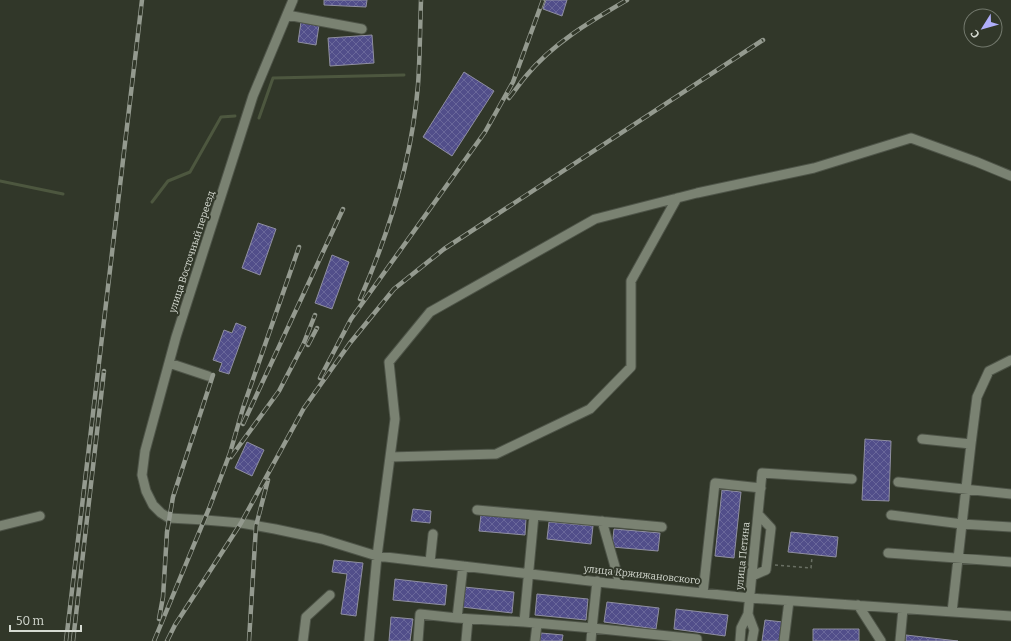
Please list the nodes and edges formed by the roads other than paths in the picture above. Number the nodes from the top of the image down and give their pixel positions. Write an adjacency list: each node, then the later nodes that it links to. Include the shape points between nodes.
1 (293, 0): 2 (street, улица Восточный переезд)
2 (287, 14): 3 (street); 7 (street, улица Восточный переезд, via 253,96)
3 (362, 29)
4 (1011, 176): 5 (street, via 911,138 814,168)
5 (677, 198): 11 (street, via 595,219 430,312 389,362 395,419); 11 (street, via 631,281 631,367 590,409 496,454)
6 (1011, 360): 10 (street, via 989,371 977,397)
7 (169, 363): 8 (street); 18 (street, улица Восточный переезд, via 145,451 142,475 153,505)
8 (208, 376)
9 (922, 439): 10 (street)
10 (971, 444): 15 (street)
11 (390, 458): 30 (street)
12 (852, 479): 14 (street, улица Петина, via 762,473)
13 (898, 482): 15 (street)
14 (761, 488): 19 (street, улица Петина); 39 (street, via 715,483)
15 (966, 489): 16 (street); 24 (street)
16 (1011, 494)
17 (477, 510): 20 (street)
18 (162, 513): 30 (street, улица Кржижановского, via 169,518 241,523 275,529 322,539)
19 (758, 514): 36 (street, улица Петина); 36 (street, via 771,528 766,570)
20 (534, 515): 23 (street); 35 (street)
21 (891, 515): 24 (street)
22 (40, 516): 25 (street)
23 (602, 521): 27 (street); 38 (street)
24 (962, 524): 26 (street); 31 (street)
25 (0, 526)
26 (1011, 526)
27 (662, 527)
28 (433, 534): 32 (street)
29 (888, 553): 31 (street)
30 (377, 556): 32 (street, улица Кржижановского); 54 (street)
31 (958, 558): 33 (street); 45 (street)
32 (430, 562): 34 (street, улица Кржижановского)
33 (1011, 562)
34 (463, 566): 35 (street, улица Кржижановского); 48 (street)
35 (528, 574): 37 (street, улица Кржижановского); 50 (street)
36 (752, 576): 41 (street, улица Петина)
37 (597, 581): 38 (street, улица Кржижановского); 52 (street)
38 (620, 584): 39 (street, улица Кржижановского)
39 (703, 593): 41 (street, улица Кржижановского)
40 (330, 595): 53 (street, via 306,617)
41 (750, 598): 42 (street, улица Кржижановского); 46 (street, улица Петина)
42 (789, 601): 43 (street, улица Кржижановского); 62 (street)
43 (858, 605): 44 (street, улица Кржижановского); 63 (street)
44 (903, 608): 45 (street, улица Кржижановского); 64 (street)
45 (952, 612): 47 (street, улица Кржижановского)
46 (748, 614): 60 (street, via 741,628); 61 (street, улица Петина, via 754,630)
47 (1011, 616)
48 (458, 618): 49 (street); 55 (street, via 420,614)
49 (468, 619): 50 (street); 56 (street)
50 (524, 622): 51 (street)
51 (537, 624): 52 (street); 57 (street)
52 (592, 628): 58 (street); 59 (street)
53 (303, 641)
54 (368, 641)
55 (418, 641)
56 (466, 641)
57 (535, 641)
58 (590, 641)
59 (697, 641)
60 (740, 641)
61 (752, 641)
62 (784, 641)
63 (882, 641)
64 (900, 641)

